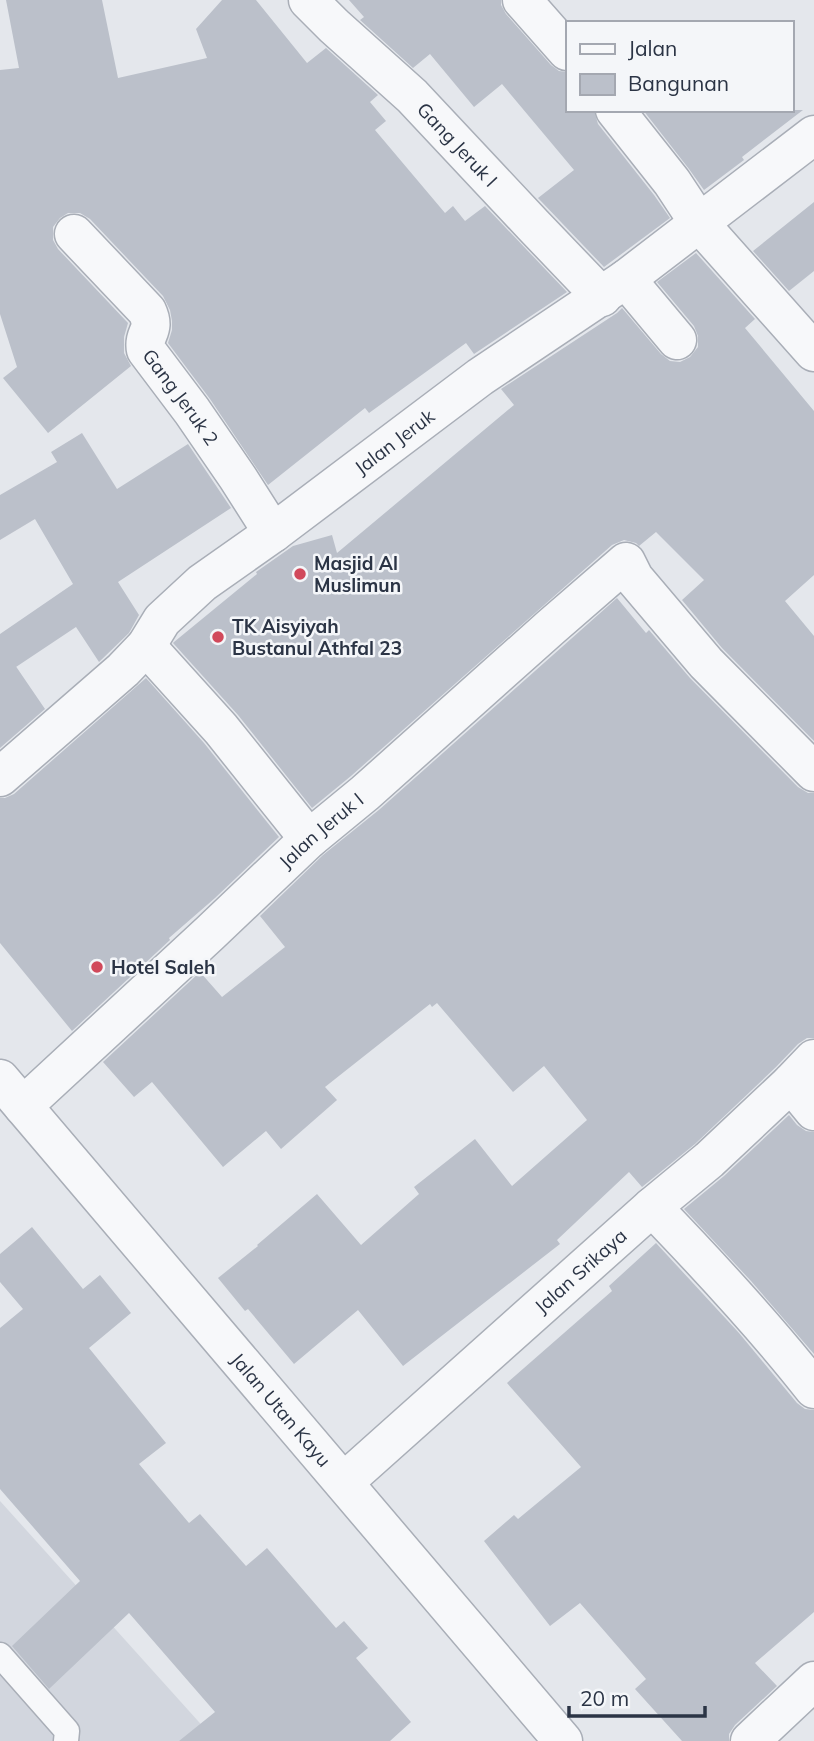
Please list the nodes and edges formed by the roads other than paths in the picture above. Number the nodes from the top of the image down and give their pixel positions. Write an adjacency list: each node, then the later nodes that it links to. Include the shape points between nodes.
1 (308, 0): 8 (street, Gang Jeruk I, via 412,96 533,225)
2 (522, 0): 3 (street)
3 (566, 50)
4 (617, 112): 6 (street)
5 (814, 135): 6 (street, Jalan Jeruk)
6 (699, 223): 8 (street, Jalan Jeruk); 10 (street)
7 (74, 234): 11 (street, Gang Jeruk 2, via 147,311 152,321 146,350)
8 (614, 288): 9 (street, Gang Jeruk I); 11 (street, Jalan Jeruk, via 480,377)
9 (677, 340)
10 (814, 352)
11 (273, 533): 12 (street, Jalan Jeruk, via 202,583 163,620)
12 (146, 646): 14 (street, Jalan Jeruk); 15 (street, via 221,729)
13 (814, 772): 15 (street, Jalan Jeruk I, via 706,663 634,578 626,562)
14 (0, 777)
15 (309, 839): 17 (street, Jalan Jeruk I, via 220,924)
16 (806, 1084): 18 (street, Jalan Srikaya)
17 (11, 1092): 20 (street, Jalan Utan Kayu)
18 (652, 1206): 19 (street, via 780,1345); 20 (street, Jalan Srikaya)
19 (814, 1389)
20 (344, 1482): 24 (street, Jalan Utan Kayu)
21 (0, 1655): 23 (lane, via 67,1731)
22 (814, 1681): 25 (street)
23 (66, 1741)
24 (563, 1741)
25 (750, 1741)

